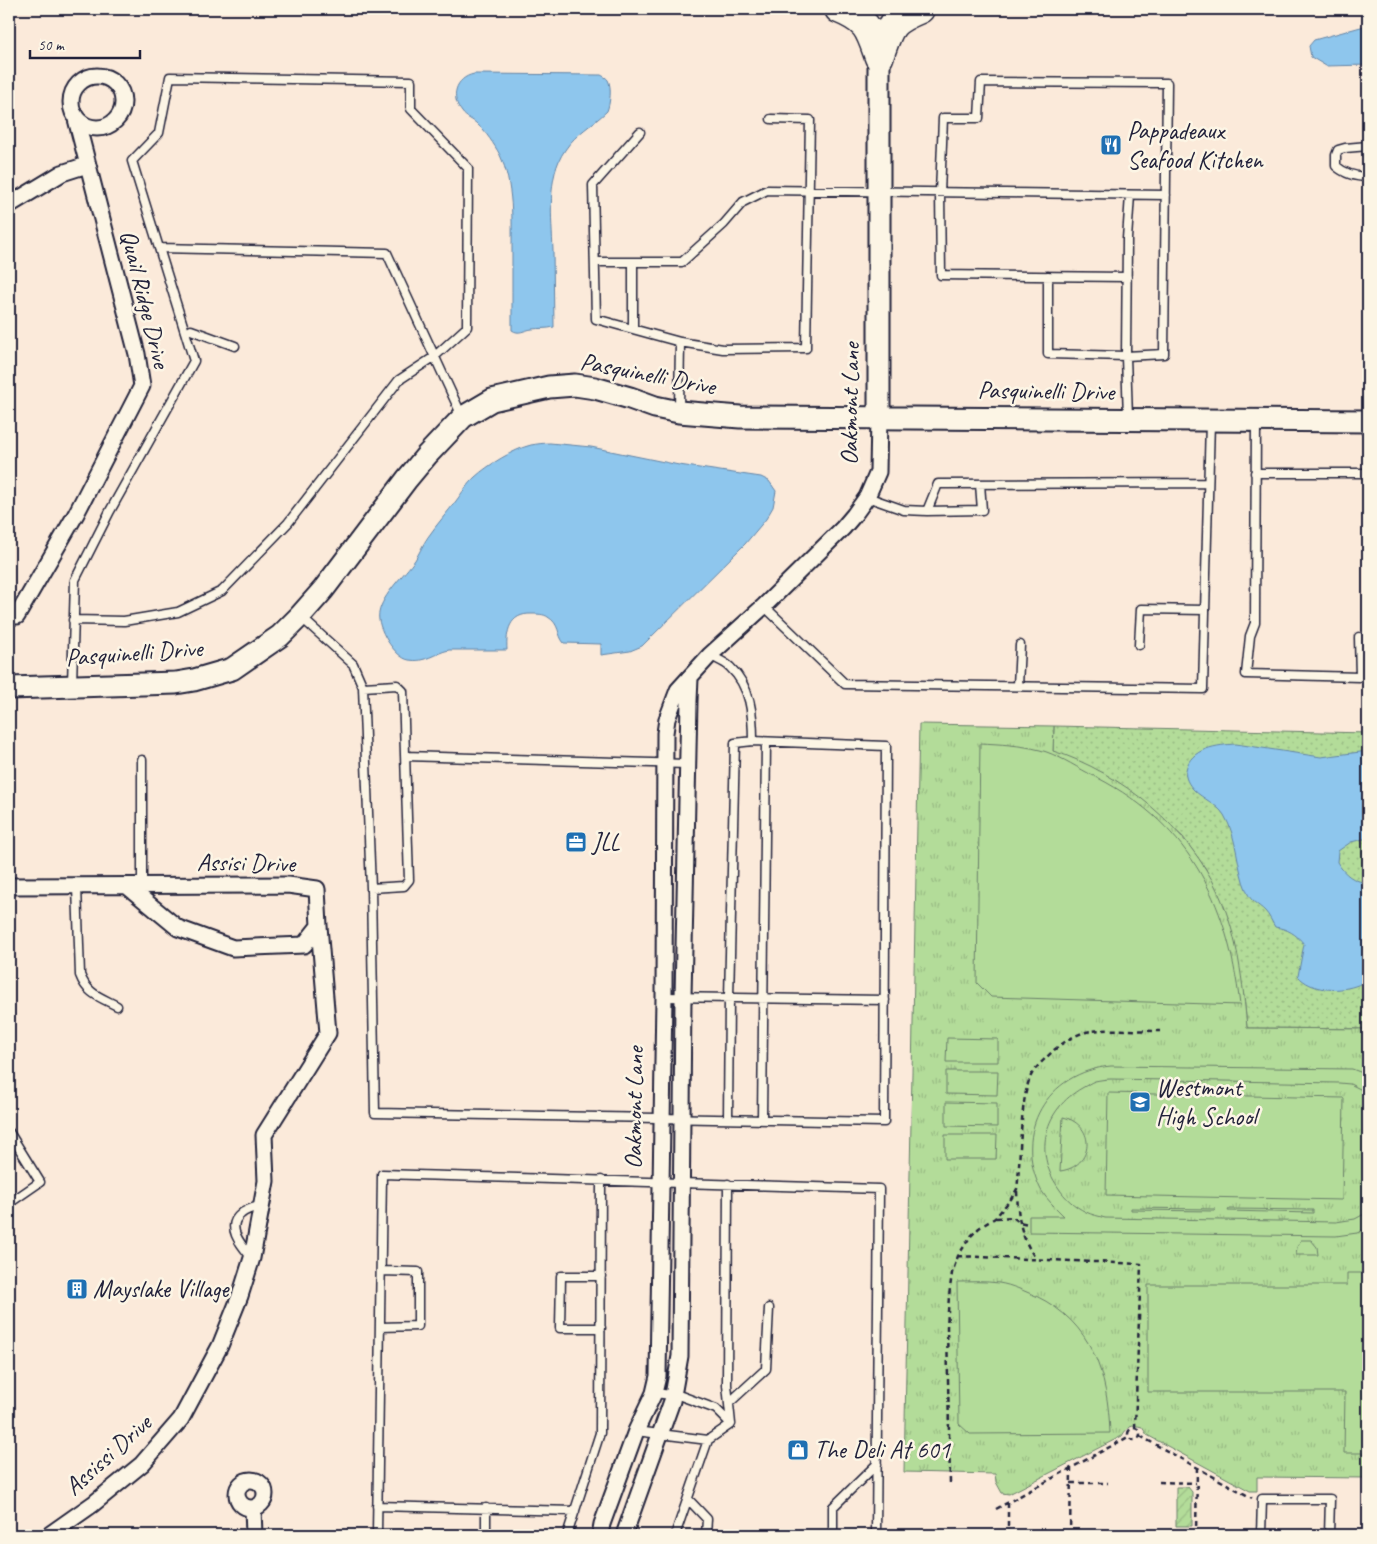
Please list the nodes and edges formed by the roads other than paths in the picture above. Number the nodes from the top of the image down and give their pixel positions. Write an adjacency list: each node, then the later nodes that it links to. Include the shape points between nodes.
1 (839, 9): 3 (highway, via 856,16 867,26)
2 (920, 9): 3 (highway, via 896,20)
3 (879, 57): 11 (street, Oakmont Lane)
4 (75, 115): 8 (street, Quail Ridge Drive)
5 (771, 119): 10 (lane, via 810,120)
6 (640, 132): 17 (lane, via 593,185)
7 (1368, 146): 9 (lane, via 1345,148 1338,150 1336,155 1336,166 1342,172)
8 (87, 164): 15 (street, via 62,173); 42 (street, Quail Ridge Drive, via 137,354 142,386 76,514)
9 (1368, 177)
10 (810, 190): 11 (lane); 18 (lane, via 767,190 743,202 682,262); 23 (lane, via 806,348 723,349)
11 (879, 193): 12 (lane); 29 (street, Oakmont Lane)
12 (940, 193): 13 (lane); 14 (lane, via 943,118 979,118 981,82 1167,83); 19 (lane, via 941,275)
13 (1130, 195): 14 (lane); 20 (lane)
14 (1166, 195): 25 (lane, via 1164,354)
15 (9, 205)
16 (159, 248): 26 (lane, via 387,253); 26 (lane, via 132,161 159,133 170,77 411,81 411,108 468,168 467,327); 44 (lane, via 194,361 110,510 75,580)
17 (595, 262): 18 (lane); 21 (lane, via 596,319)
18 (633, 262): 21 (lane)
19 (1048, 276): 20 (lane); 25 (lane, via 1048,354)
20 (1127, 277): 25 (lane)
21 (633, 329): 23 (lane)
22 (191, 330): 24 (lane)
23 (680, 342): 27 (lane)
24 (235, 346)
25 (1126, 356): 30 (lane)
26 (434, 357): 28 (lane); 44 (lane, via 399,380 288,523 222,591 178,612 124,622)
27 (678, 412): 28 (street, Pasquinelli Drive, via 595,388 575,386 549,387 492,400); 29 (street, Pasquinelli Drive, via 740,417)
28 (463, 417): 43 (street, Pasquinelli Drive, via 407,478)
29 (879, 417): 30 (street, Pasquinelli Drive); 38 (street, Oakmont Lane, via 878,472)
30 (1128, 420): 31 (street, Pasquinelli Drive)
31 (1210, 420): 32 (street, Pasquinelli Drive); 36 (lane)
32 (1256, 420): 33 (street, Pasquinelli Drive); 34 (lane)
33 (1368, 421)
34 (1255, 473): 35 (lane); 45 (lane, via 1255,623 1250,636 1246,674 1360,677)
35 (1368, 473)
36 (1208, 483): 37 (lane); 41 (lane)
37 (980, 484): 39 (lane, via 938,484); 39 (lane, via 982,510)
38 (867, 497): 39 (lane, via 904,510); 40 (street, Oakmont Lane, via 843,528)
39 (927, 511)
40 (764, 606): 48 (street, Oakmont Lane); 51 (lane, via 845,684)
41 (1205, 610): 47 (lane, via 1141,609); 51 (lane, via 1203,689)
42 (13, 616)
43 (300, 616): 50 (street, Pasquinelli Drive, via 280,636 249,658 215,675 176,683); 52 (lane, via 353,664)
44 (73, 620): 50 (lane)
45 (1358, 637)
46 (1020, 645): 51 (lane)
47 (1139, 645)
48 (710, 655): 49 (street, Oakmont Lane); 54 (lane, via 730,666 746,688 753,715)
49 (690, 678): 58 (street, Oakmont Lane, via 678,690 667,719); 59 (street, Oakmont Lane)
50 (72, 686): 53 (street, Pasquinelli Drive)
51 (1018, 686)
52 (363, 687): 56 (lane, via 397,685 404,692); 64 (lane)
53 (9, 688)
54 (753, 740): 55 (lane); 68 (lane, via 735,743)
55 (766, 742): 69 (lane); 70 (lane, via 886,746)
56 (405, 756): 58 (lane); 64 (lane, via 409,880 404,886)
57 (142, 760): 63 (lane)
58 (665, 762): 59 (lane); 66 (street, Oakmont Lane)
59 (688, 764): 67 (street, Oakmont Lane)
60 (9, 886): 61 (street, Assisi Drive)
61 (77, 886): 62 (street, Assisi Drive); 71 (lane, via 80,975 92,993)
62 (126, 886): 63 (street, Assisi Drive); 65 (street, via 178,928 233,948 304,945)
63 (142, 886): 65 (street, Assisi Drive, via 288,885 317,889)
64 (371, 888): 72 (lane, via 375,1113)
65 (319, 926): 82 (street, Assissi Drive, via 328,1034 264,1135 266,1181)
66 (664, 997): 67 (lane); 72 (street, Oakmont Lane)
67 (683, 998): 68 (lane); 73 (street, Oakmont Lane)
68 (728, 998): 69 (lane); 74 (lane)
69 (763, 999): 70 (lane); 75 (lane)
70 (885, 1000): 75 (lane, via 884,1122)
71 (117, 1006)
72 (662, 1117): 73 (lane); 78 (street, Oakmont Lane)
73 (682, 1118): 74 (lane); 79 (street, Oakmont Lane)
74 (728, 1119): 75 (lane)
75 (762, 1120)
76 (9, 1132): 81 (lane, via 40,1182 11,1202)
77 (601, 1180): 78 (lane); 84 (lane, via 382,1174); 85 (lane)
78 (660, 1182): 79 (lane); 89 (street, Oakmont Lane, via 660,1361)
79 (682, 1182): 80 (lane); 90 (street, Oakmont Lane, via 680,1356)
80 (728, 1184): 91 (lane); 96 (lane, via 879,1189)
81 (9, 1198)
82 (263, 1205): 83 (street, Assissi Drive); 83 (lane, via 240,1214 236,1220 235,1234)
83 (252, 1258): 102 (street, Assissi Drive, via 220,1346 181,1419 142,1464 94,1504)
84 (381, 1271): 87 (lane); 87 (lane, via 418,1272 418,1326)
85 (601, 1276): 88 (lane); 88 (lane, via 562,1276 560,1328)
86 (769, 1308): 91 (lane, via 766,1369)
87 (380, 1327): 98 (lane)
88 (601, 1328): 101 (lane, via 600,1433)
89 (654, 1394): 90 (lane); 93 (street, Oakmont Lane)
90 (672, 1395): 92 (lane, via 716,1409); 94 (street, Oakmont Lane)
91 (729, 1403): 92 (lane)
92 (732, 1424): 95 (lane)
93 (636, 1431): 94 (lane); 107 (street, Oakmont Lane)
94 (659, 1434): 95 (lane); 108 (street, Oakmont Lane)
95 (708, 1440): 97 (lane)
96 (877, 1464): 111 (lane, via 833,1507); 112 (lane)
97 (688, 1498): 109 (lane); 110 (lane, via 707,1519)
98 (378, 1506): 100 (lane); 104 (lane)
99 (253, 1508): 103 (street)
100 (486, 1508): 101 (lane); 105 (lane)
101 (575, 1511): 106 (lane)
102 (49, 1535)
103 (254, 1535)
104 (377, 1535)
105 (486, 1535)
106 (567, 1535)
107 (600, 1535)
108 (624, 1535)
109 (675, 1535)
110 (706, 1535)
111 (833, 1535)
112 (876, 1535)
113 (1262, 1535): 114 (lane, via 1262,1499 1330,1499)
114 (1329, 1535)

